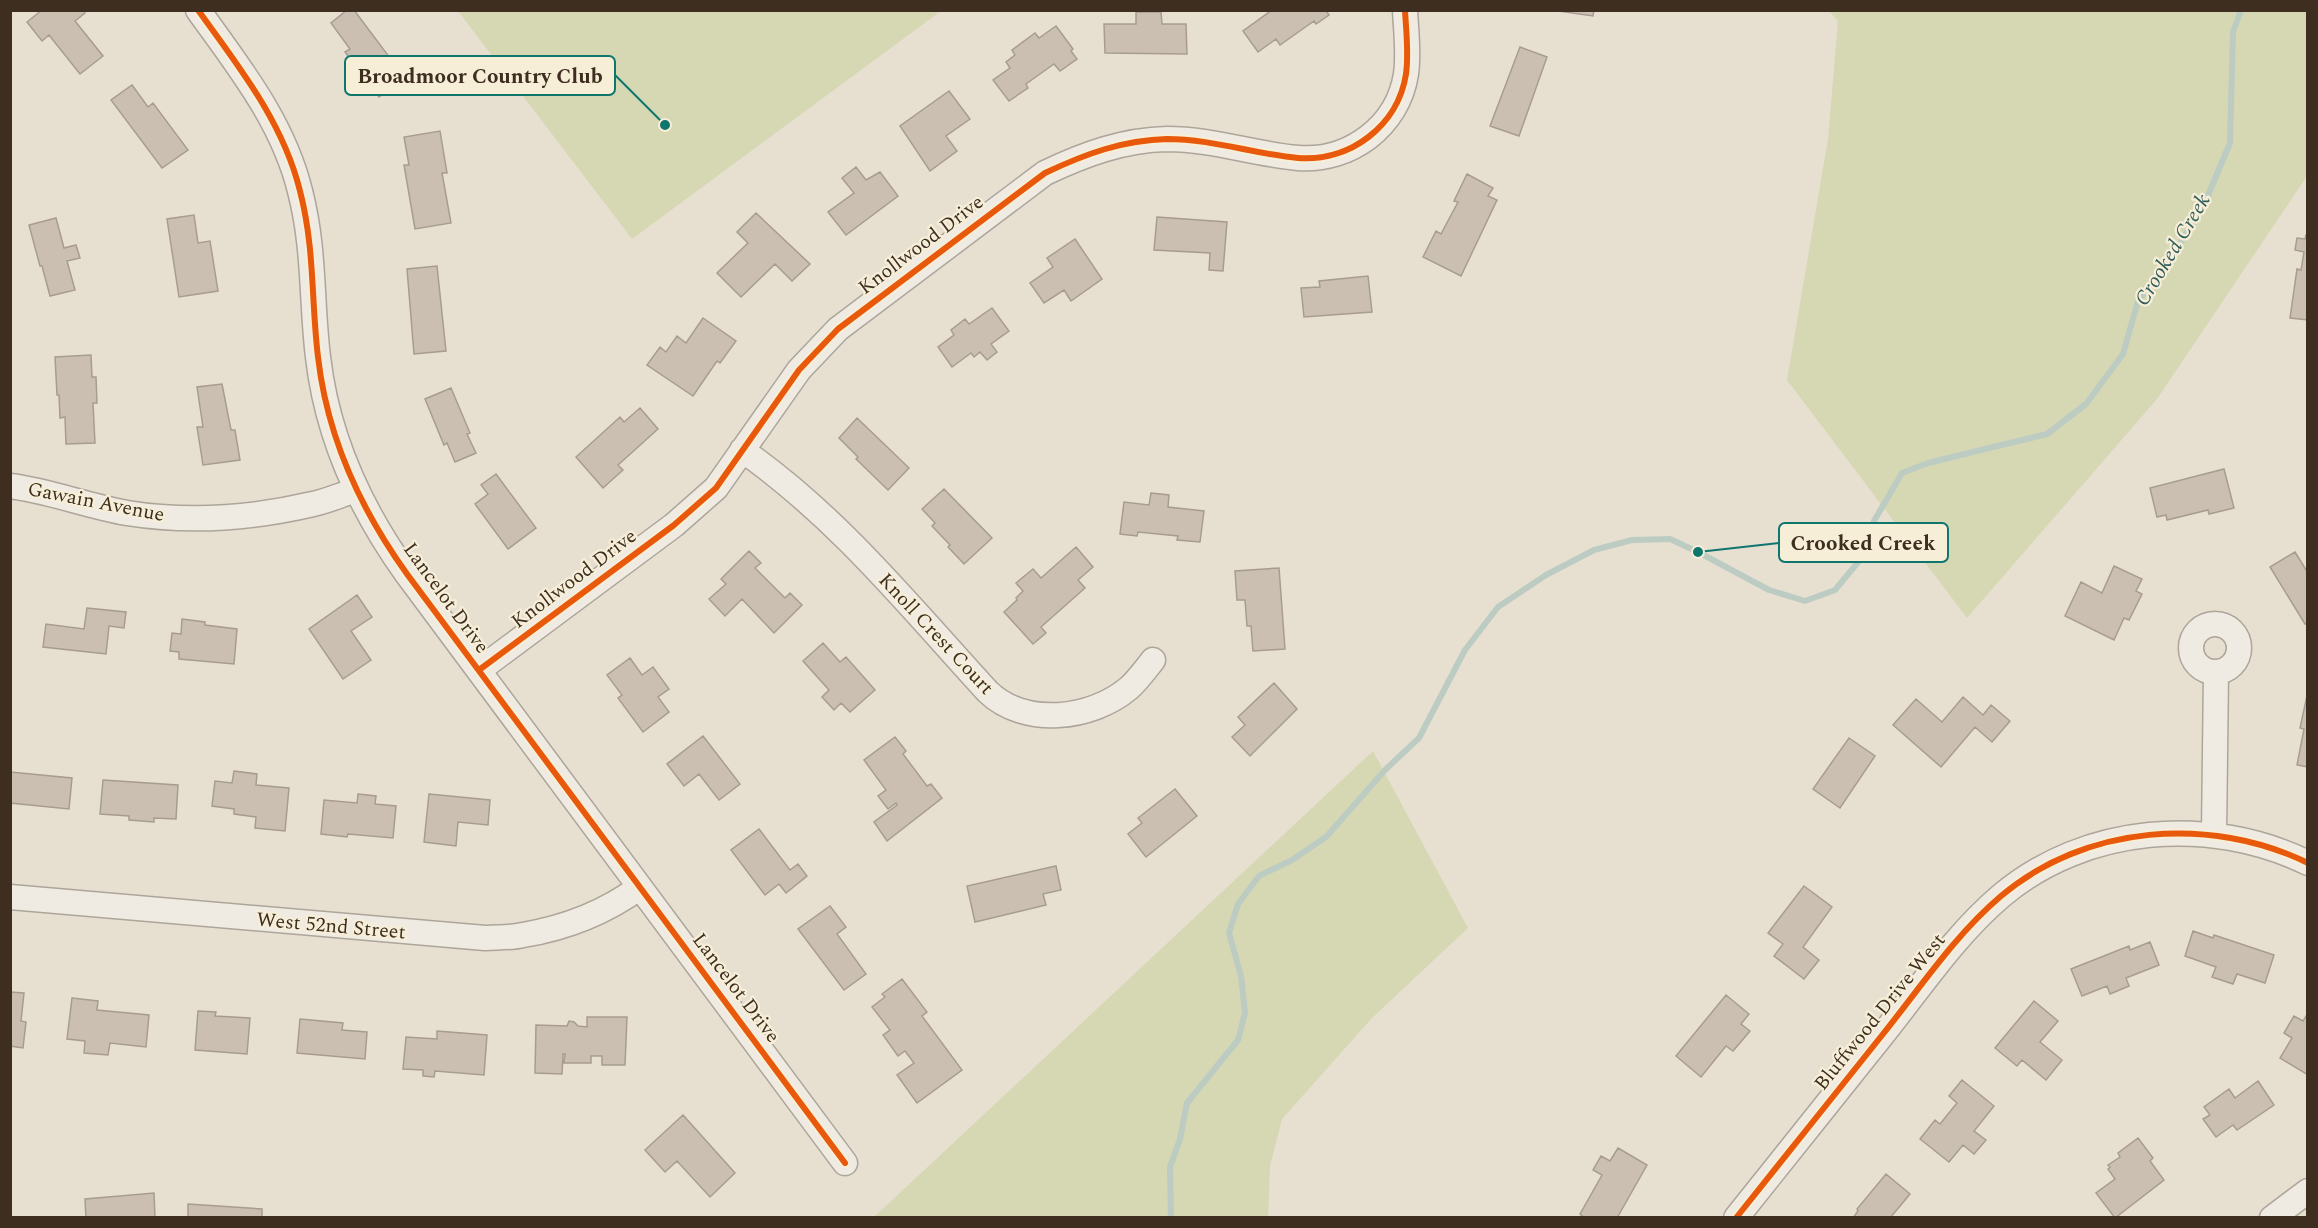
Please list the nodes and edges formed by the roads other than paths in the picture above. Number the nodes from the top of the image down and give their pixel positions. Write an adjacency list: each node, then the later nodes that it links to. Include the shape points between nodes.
1 (198, 10): 5 (street, Lancelot Drive, via 263,102 300,189 309,236 323,387 338,443)
2 (1406, 10): 3 (street, Knollwood Drive, via 1407,63 1402,91 1394,109 1370,137 1345,151 1308,158 1206,142 1148,140 1090,153 1045,173 838,328 799,370)
3 (742, 450): 6 (street, Knoll Crest Court, via 824,515 1000,702 1039,714 1079,712 1121,693); 7 (street, Knollwood Drive, via 716,488 681,519)
4 (10, 486): 5 (street, Gawain Avenue, via 126,513 191,519 285,511)
5 (357, 490): 7 (street, Lancelot Drive, via 389,548)
6 (1152, 660)
7 (479, 670): 11 (street, Lancelot Drive)
8 (2216, 672): 9 (street)
9 (2214, 835): 10 (street, Bluffwood Drive West, via 2264,845); 15 (street, Bluffwood Drive West, via 2167,833 2110,841 2052,863 2000,897 1955,944)
10 (2307, 863)
11 (640, 886): 12 (street, West 52nd Street, via 581,920 524,935 485,938); 13 (street, Lancelot Drive)
12 (10, 897)
13 (845, 1163)
14 (2307, 1191): 16 (street)
15 (1736, 1218)
16 (2272, 1218)

